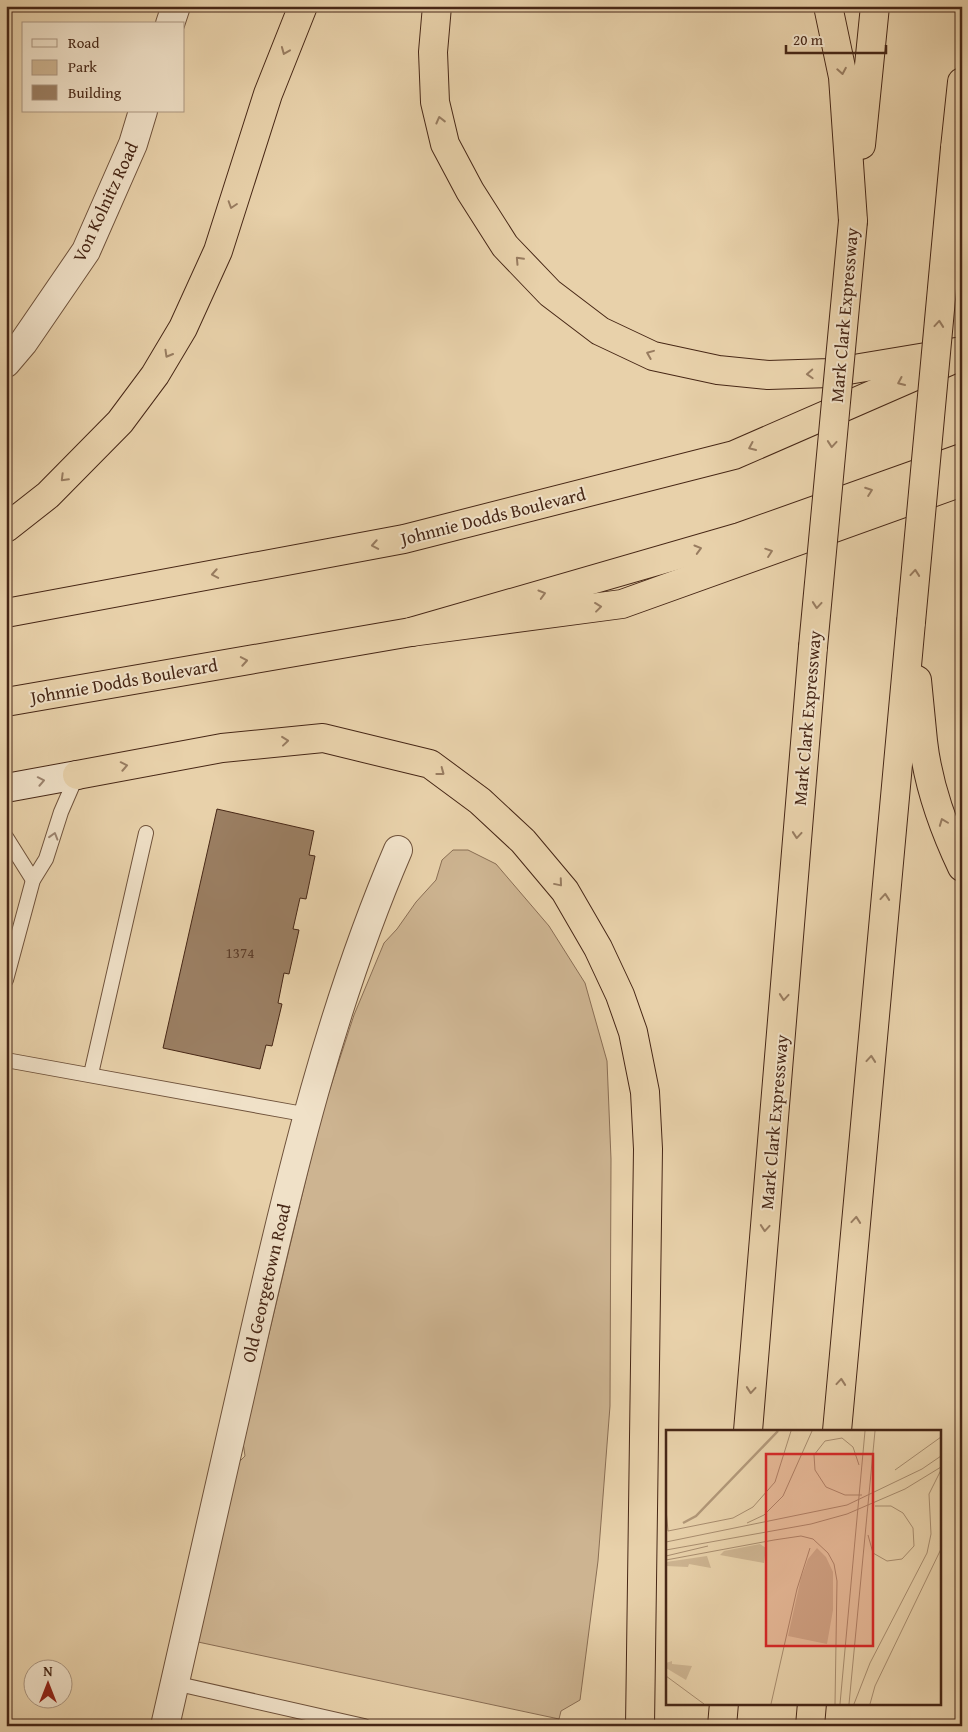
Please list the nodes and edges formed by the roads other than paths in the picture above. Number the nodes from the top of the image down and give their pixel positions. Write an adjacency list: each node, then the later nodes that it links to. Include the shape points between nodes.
1 (176, 6): 6 (street)
2 (303, 6): 15 (highway, one-way to 15, via 268,94 218,251 178,336 155,375 120,422 48,495)
3 (437, 6): 10 (highway, one-way to 3, via 830,373 768,375 718,370 653,356 600,331 550,293 506,246 470,191 445,144 435,102 433,52)
4 (828, 6): 9 (highway, one-way to 9, via 843,77)
5 (875, 6): 9 (highway, Mark Clark Expressway)
6 (171, 22)
7 (962, 82): 17 (highway, one-way to 7, bridge)
8 (143, 112): 12 (street, Von Kolnitz Road, via 133,144 86,251)
9 (853, 221): 31 (highway, Mark Clark Expressway, one-way to 31, bridge, via 813,646)
10 (962, 351)
11 (962, 356): 16 (highway, Johnnie Dodds Boulevard, one-way to 16, via 734,455 404,539)
12 (6, 363)
13 (962, 458): 18 (highway, Johnnie Dodds Boulevard, one-way to 13, via 740,537)
14 (962, 482): 18 (highway, one-way to 14, via 622,604)
15 (6, 528)
16 (6, 613)
17 (911, 622): 25 (highway, one-way to 17, via 940,817 923,743); 32 (highway, one-way to 17)
18 (411, 632): 19 (highway, Johnnie Dodds Boulevard, one-way to 18)
19 (6, 702)
20 (76, 775): 21 (street, one-way to 20); 26 (lane, one-way to 20, via 46,859); 38 (highway, one-way to 38, via 222,748 323,738 341,742 430,764 480,801 523,841 565,890 620,995 633,1032 645,1092 648,1150)
21 (6, 788)
22 (146, 833): 29 (lane)
23 (6, 837): 26 (lane)
24 (398, 850): 30 (street, Old Georgetown Road, via 333,1025)
25 (962, 866)
26 (33, 880): 27 (lane)
27 (6, 980)
28 (6, 1060): 29 (lane)
29 (91, 1074): 30 (lane)
30 (309, 1115): 33 (street, Old Georgetown Road, via 281,1217)
31 (748, 1430)
32 (836, 1430)
33 (174, 1683): 36 (street, Old Georgetown Road); 37 (lane)
34 (724, 1704): 39 (highway)
35 (812, 1704): 40 (highway)
36 (164, 1726)
37 (364, 1726)
38 (640, 1726)
39 (722, 1726)
40 (810, 1726)

